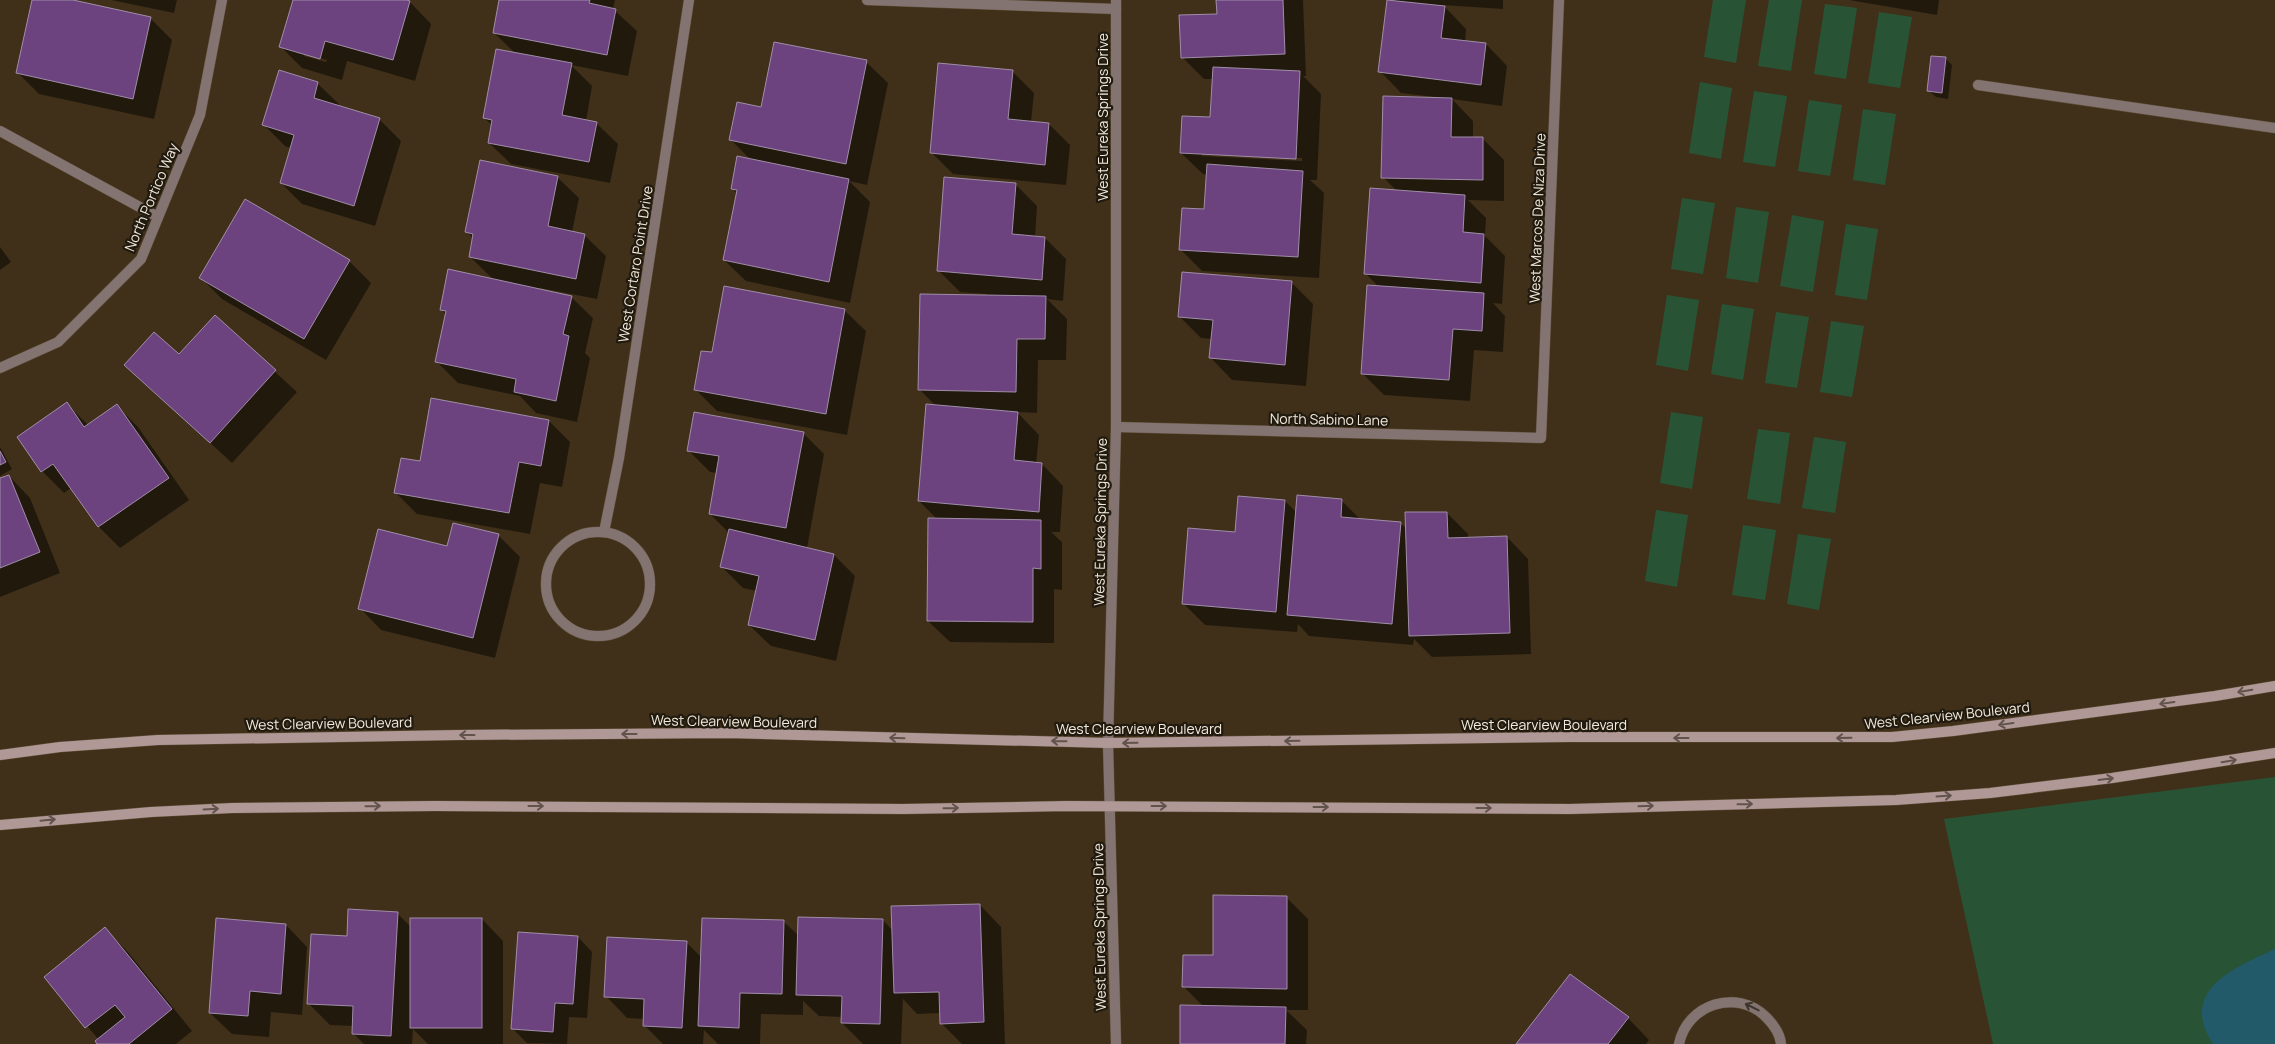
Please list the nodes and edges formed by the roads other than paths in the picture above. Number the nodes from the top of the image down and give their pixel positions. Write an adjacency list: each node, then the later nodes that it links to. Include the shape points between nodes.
1 (222, 0): 9 (street, North Portico Way, via 200,115)
2 (689, 0): 13 (street, West Cortaro Point Drive)
3 (866, 0): 5 (street)
4 (1559, 0): 12 (street, West Marcos De Niza Drive)
5 (1116, 5): 11 (street, West Eureka Springs Drive)
6 (1978, 85): 7 (street)
7 (2275, 128)
8 (0, 131): 9 (street)
9 (158, 217): 10 (street, North Portico Way, via 141,258 58,342)
10 (0, 368)
11 (1116, 427): 12 (street, North Sabino Lane); 15 (street, West Eureka Springs Drive)
12 (1541, 438)
13 (604, 532): 13 (street, via 586,533 571,539 557,551 549,566 546,584 549,601 557,616 570,628 604,636 620,632 634,622 645,609 650,593 650,576 645,560 635,546 620,536)
14 (2275, 686): 15 (street, West Clearview Boulevard, one-way to 15, via 1892,737)
15 (1108, 743): 17 (street, West Clearview Boulevard, one-way to 17, via 727,733 284,737 158,740); 18 (street, West Eureka Springs Drive)
16 (2275, 754): 18 (street, one-way to 16, via 1570,809 1896,800 1990,793)
17 (0, 755)
18 (1110, 806): 19 (street, one-way to 18, via 84,816 232,808 893,809); 20 (street, West Eureka Springs Drive)
19 (0, 825)
20 (1116, 1044)
21 (1679, 1044): 22 (street, one-way to 21, via 1774,1026 1759,1010 1730,1001 1715,1004 1694,1015 1681,1033)
22 (1781, 1044)

